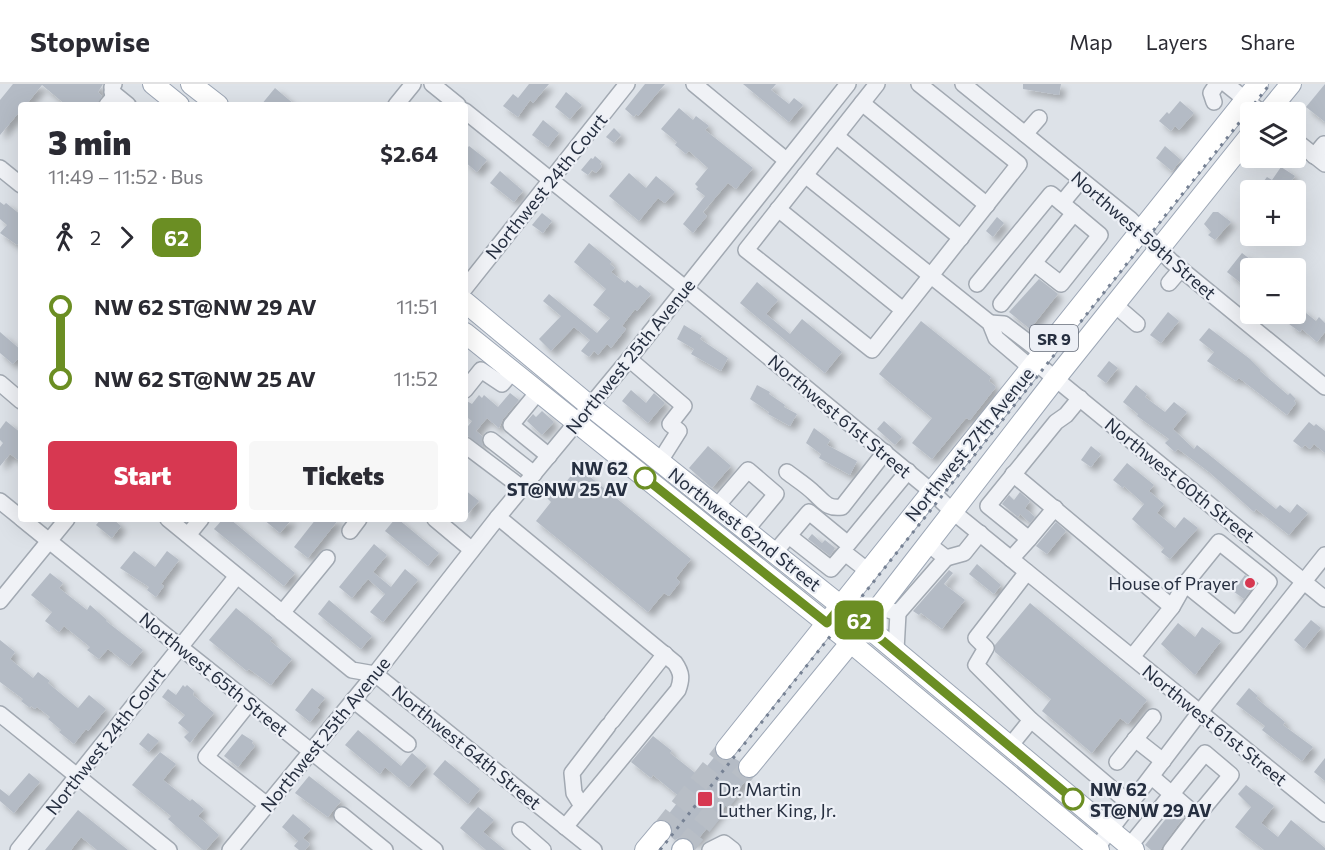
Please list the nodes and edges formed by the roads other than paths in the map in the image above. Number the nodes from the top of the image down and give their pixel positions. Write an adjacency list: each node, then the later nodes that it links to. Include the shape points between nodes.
1 (153, 84): 16 (main road)
2 (191, 84): 17 (main road)
3 (413, 84): 18 (street)
4 (432, 84): 19 (street)
5 (627, 84): 34 (street, Northwest 24th Court)
6 (694, 84): 31 (street)
7 (848, 84): 31 (street, Northwest 25th Avenue)
8 (878, 84): 23 (street)
9 (919, 84): 37 (street, via 1019,164)
10 (963, 84): 26 (street, Northwest 59th Street)
11 (1217, 84): 20 (street, via 1211,93)
12 (1226, 84): 15 (street)
13 (1258, 84): 15 (main road, Northwest 27th Avenue / SR 9)
14 (1291, 84): 22 (main road)
15 (1245, 100): 21 (street); 40 (main road, Northwest 27th Avenue / SR 9)
16 (174, 102)
17 (214, 102)
18 (398, 102)
19 (454, 102)
20 (1214, 102)
21 (1248, 102)
22 (1276, 102)
23 (862, 103): 27 (street); 37 (street)
24 (468, 113): 34 (street, Northwest 61st Street)
25 (1039, 118): 26 (street)
26 (1025, 134): 35 (street, Northwest 59th Street)
27 (836, 136): 33 (street); 41 (street)
28 (1306, 147): 30 (street)
29 (1240, 148): 42 (main road, Northwest 27th Avenue / SR 9)
30 (1321, 155)
31 (786, 160): 49 (street, Northwest 25th Avenue)
32 (0, 168): 36 (street)
33 (805, 175): 39 (street); 45 (street, Northwest 60th Street)
34 (551, 180): 47 (street, Northwest 24th Court); 49 (street, Northwest 61st Street)
35 (1081, 180): 38 (street); 40 (street, Northwest 59th Street)
36 (18, 183)
37 (987, 205): 41 (street)
38 (1068, 208): 43 (street); 43 (street, via 1100,235 1061,284); 48 (street, via 1051,194)
39 (778, 209): 53 (street); 53 (street, via 746,250 872,350)
40 (1141, 230): 42 (street, Northwest 59th Street); 57 (main road, Northwest 27th Avenue / SR 9)
41 (961, 238): 45 (street)
42 (1160, 249): 44 (street, Northwest 59th Street); 52 (main road, Northwest 27th Avenue / SR 9)
43 (1034, 263): 51 (street)
44 (1181, 269): 46 (street); 63 (street, Northwest 59th Street)
45 (930, 276): 53 (street); 57 (street, Northwest 60th Street, via 990,323 1004,324)
46 (1169, 283)
47 (468, 284)
48 (977, 284)
49 (685, 288): 56 (street, Northwest 25th Avenue); 71 (street, Northwest 61st Street)
50 (468, 304): 67 (main road, Northwest 62nd Street)
51 (1001, 304)
52 (1115, 305): 54 (street); 59 (main road, Northwest 27th Avenue / SR 9)
53 (903, 310)
54 (1137, 324)
55 (468, 335): 58 (main road, Northwest 62nd Street)
56 (631, 356): 62 (street); 67 (street, Northwest 25th Avenue); 73 (street, via 684,406 670,424 679,431)
57 (1036, 361): 59 (street, Northwest 60th Street); 79 (main road, Northwest 27th Avenue / SR 9)
58 (512, 372): 61 (street, via 502,384 481,370); 64 (main road, Northwest 62nd Street)
59 (1056, 378): 66 (street, Northwest 60th Street); 83 (main road, Northwest 27th Avenue / SR 9)
60 (0, 383): 65 (street)
61 (468, 386)
62 (675, 387)
63 (1325, 387)
64 (538, 392): 68 (main road, Northwest 62nd Street); 72 (street, via 511,425)
65 (18, 398)
66 (1080, 398): 77 (street); 108 (street, Northwest 60th Street)
67 (590, 406): 68 (street, Northwest 25th Avenue); 73 (main road, Northwest 62nd Street)
68 (576, 423): 72 (street, Northwest 25th Avenue); 117 (main road, Northwest 62nd Street)
69 (491, 440): 76 (street)
70 (468, 447): 78 (street)
71 (885, 453): 74 (street, Northwest 61st Street); 75 (street, via 842,507 821,503)
72 (549, 456): 76 (street, Northwest 25th Avenue)
73 (660, 461): 81 (main road, Northwest 62nd Street)
74 (908, 471): 79 (street, Northwest 61st Street); 98 (street)
75 (787, 472)
76 (534, 474): 78 (street, Northwest 25th Avenue)
77 (1013, 474): 82 (street); 95 (street, via 988,506)
78 (522, 488): 85 (street, Northwest 25th Avenue)
79 (931, 491): 83 (street, Northwest 61st Street); 105 (main road, Northwest 27th Avenue / SR 9)
80 (0, 501): 84 (street, Northwest 65th Street)
81 (717, 506): 91 (main road, Northwest 62nd Street); 91 (street, via 748,470 776,494)
82 (1055, 508): 95 (street); 114 (street)
83 (952, 511): 92 (street, Northwest 61st Street); 97 (main road, Northwest 27th Avenue / SR 9)
84 (18, 515)
85 (498, 518): 99 (street, Northwest 25th Avenue); 122 (street)
86 (27, 522): 96 (street, Northwest 65th Street)
87 (65, 522): 96 (street)
88 (172, 522): 93 (street, Northwest 64th Street)
89 (199, 522): 93 (street)
90 (439, 522): 99 (street)
91 (747, 530): 100 (main road, Northwest 62nd Street)
92 (980, 533): 103 (street, via 964,553); 104 (street, Northwest 61st Street)
93 (188, 535): 107 (street, Northwest 64th Street)
94 (789, 536): 98 (street, via 831,569); 98 (street, via 809,512); 100 (street)
95 (1029, 539): 104 (street)
96 (50, 541): 111 (street); 120 (street, Northwest 65th Street)
97 (927, 543): 103 (street); 113 (main road, Northwest 27th Avenue / SR 9)
98 (846, 548): 105 (street)
99 (472, 550): 124 (street, Northwest 25th Avenue)
100 (775, 552): 112 (main road, Northwest 62nd Street)
101 (1325, 555): 108 (street)
102 (327, 558): 115 (street)
103 (946, 558): 116 (street)
104 (1011, 559): 106 (street, Northwest 61st Street)
105 (868, 571): 112 (main road, Northwest 27th Avenue / SR 9)
106 (1027, 572): 123 (street, Northwest 61st Street); 130 (street, via 976,638 986,648 976,665)
107 (237, 576): 115 (street, Northwest 64th Street); 120 (street, Northwest 24th Court)
108 (1304, 582): 110 (street, Northwest 60th Street); 127 (street)
109 (1185, 584): 109 (street, via 1236,625 1269,582 1219,542); 114 (street)
110 (1325, 599)
111 (0, 601)
112 (841, 606): 117 (main road, Northwest 27th Avenue / SR 9); 118 (main road, Northwest 62nd Street)
113 (879, 607): 116 (street); 118 (main road, Northwest 27th Avenue / SR 9)
114 (1172, 607): 123 (street)
115 (282, 613): 124 (street, Northwest 64th Street, via 352,670)
116 (898, 613): 121 (street)
117 (827, 623): 119 (main road, Northwest 62nd Street); 134 (main road, Northwest 27th Avenue / SR 9)
118 (865, 624): 119 (main road, Northwest 27th Avenue / SR 9); 121 (main road, Northwest 62nd Street)
119 (850, 642): 138 (main road, Northwest 27th Avenue / SR 9); 163 (main road, Northwest 62nd Street)
120 (180, 647): 126 (street, Northwest 65th Street); 139 (street, Northwest 24th Court)
121 (896, 650): 133 (main road, Northwest 62nd Street)
122 (665, 654): 144 (street, via 572,773 574,793); 144 (street, via 680,671 678,690)
123 (1132, 657): 127 (street, Northwest 61st Street)
124 (375, 674): 125 (street, Northwest 25th Avenue); 148 (street, Northwest 64th Street)
125 (353, 700): 132 (street); 135 (street, Northwest 25th Avenue)
126 (249, 703): 135 (street, Northwest 65th Street); 142 (street, via 206,756)
127 (1200, 712): 136 (street); 145 (street, Northwest 61st Street)
128 (0, 714): 139 (street)
129 (1153, 717): 131 (street)
130 (1031, 720): 133 (street); 143 (street)
131 (1136, 739): 136 (street); 137 (street)
132 (408, 744)
133 (1010, 747): 151 (main road, Northwest 62nd Street)
134 (726, 749)
135 (311, 751): 142 (street, Northwest 25th Avenue); 157 (street, Northwest 65th Street)
136 (1163, 761): 140 (street)
137 (1117, 762)
138 (749, 767)
139 (78, 777): 153 (street, Northwest 24th Court); 154 (street)
140 (1152, 777): 141 (street); 143 (street)
141 (1171, 794): 147 (street); 147 (street, via 1204,753 1231,775); 152 (street)
142 (267, 805): 155 (street, Northwest 25th Avenue)
143 (1131, 805): 151 (street)
144 (582, 806): 148 (street)
145 (1325, 814)
146 (342, 815): 156 (street)
147 (1197, 816): 164 (street)
148 (565, 827): 159 (street, Northwest 64th Street)
149 (519, 830): 158 (street)
150 (661, 831): 160 (main road)
151 (1111, 831): 152 (main road, Northwest 62nd Street); 163 (street)
152 (1135, 844)
153 (18, 850)
154 (169, 850)
155 (230, 850)
156 (385, 850)
157 (435, 850)
158 (543, 850)
159 (594, 850)
160 (645, 850)
161 (710, 850): 162 (street, via 724,843)
162 (733, 850)
163 (1097, 850)
164 (1171, 850)

